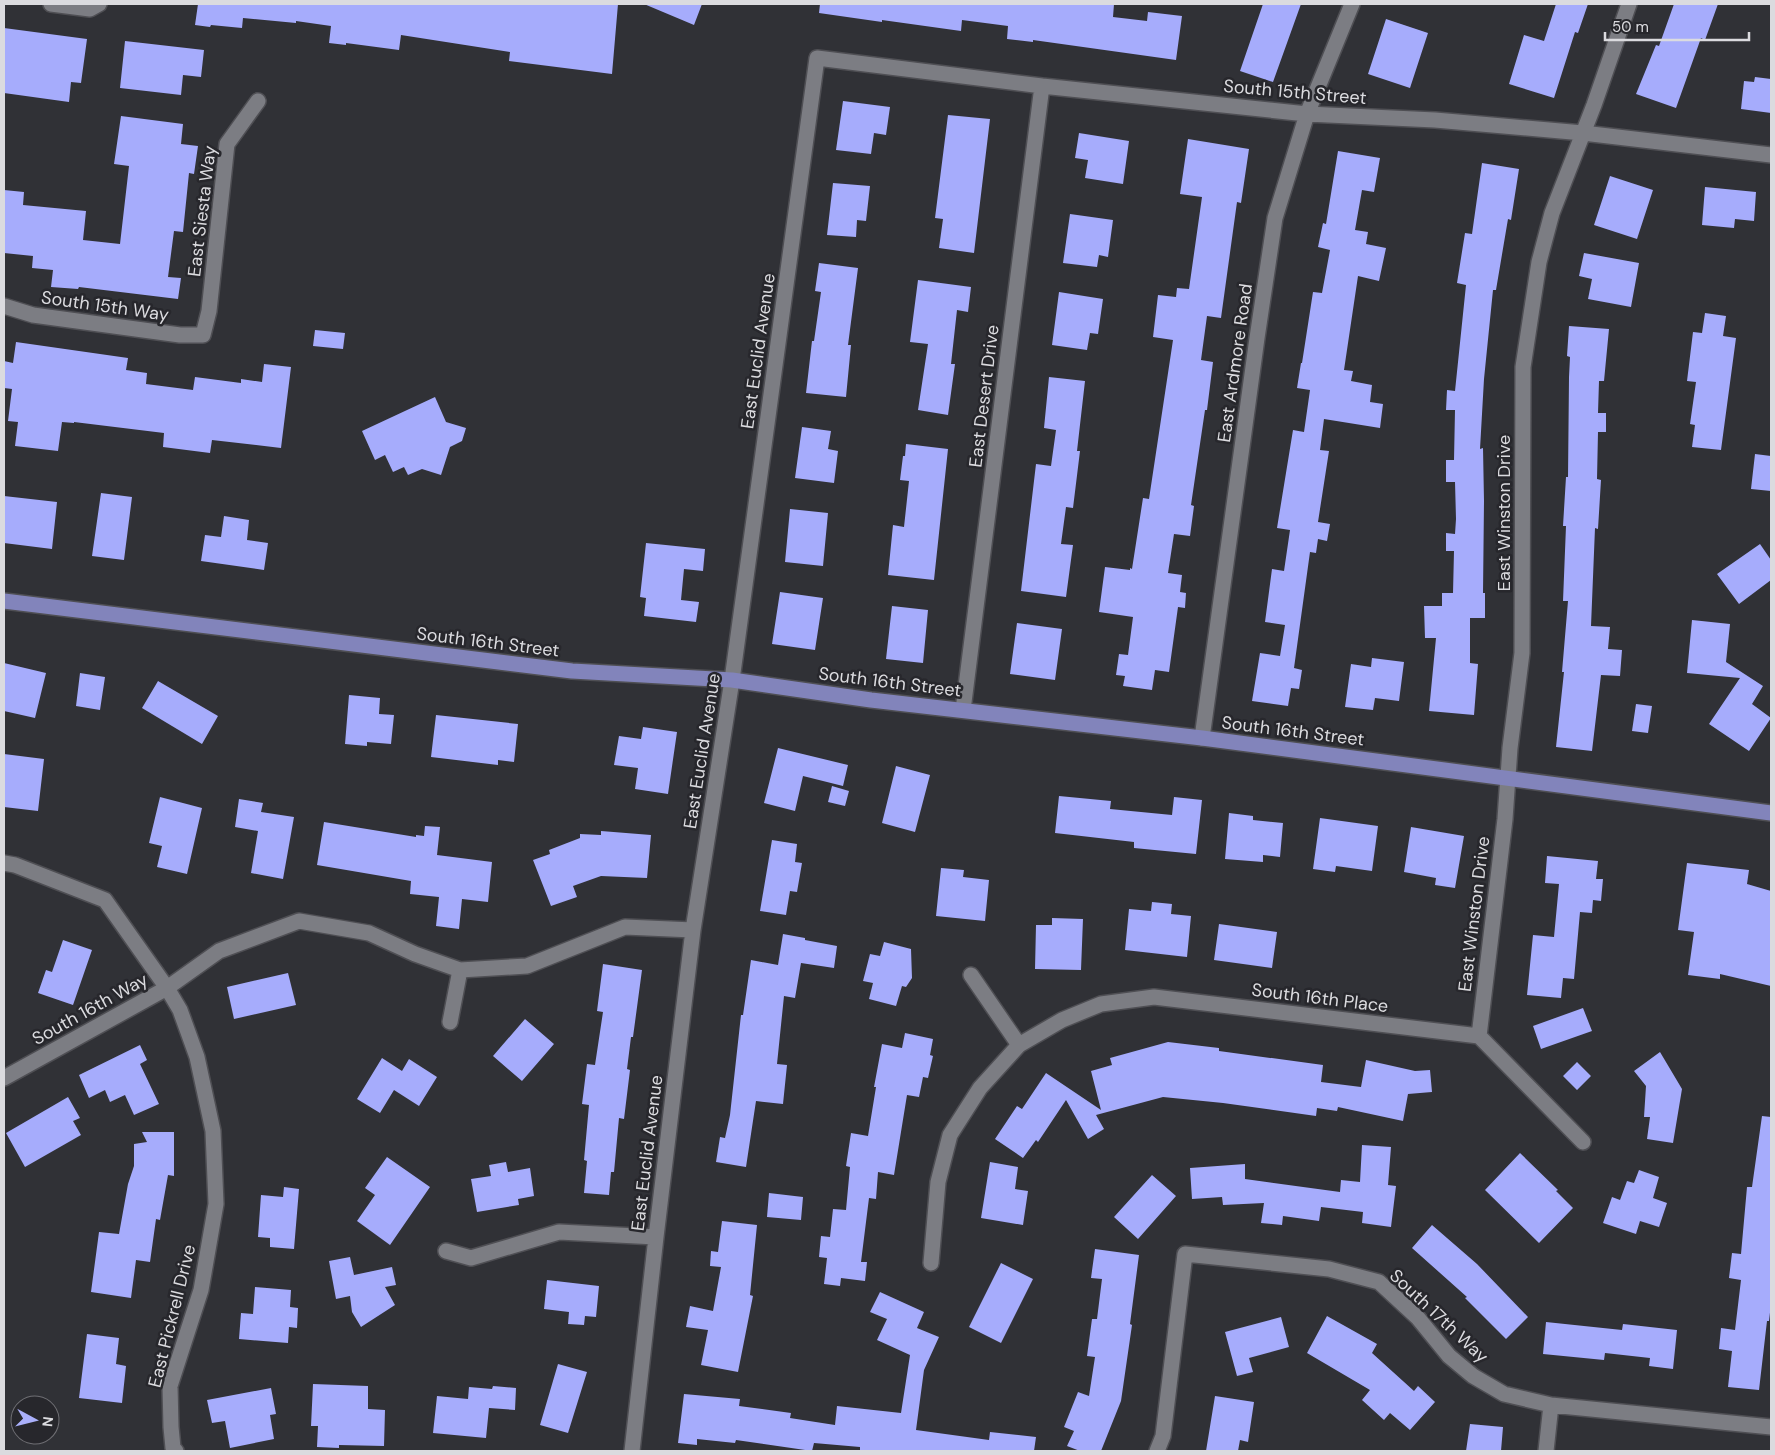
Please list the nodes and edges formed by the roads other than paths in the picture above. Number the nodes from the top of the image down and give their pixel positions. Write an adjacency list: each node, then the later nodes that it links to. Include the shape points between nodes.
1 (51, 4): 2 (street, via 90,9)
2 (100, 4)
3 (1352, 4): 8 (street, East Ardmore Road)
4 (1629, 4): 9 (street, East Winston Drive)
5 (817, 58): 6 (street, South 15th Street); 14 (street, East Euclid Avenue)
6 (1042, 86): 8 (street, South 15th Street); 15 (street, East Desert Drive)
7 (258, 101): 12 (street, East Siesta Way, via 227,144 209,311)
8 (1307, 114): 9 (street, South 15th Street, via 1435,120); 16 (street, East Ardmore Road, via 1275,218)
9 (1583, 133): 10 (street, South 15th Street); 17 (street, East Winston Drive, via 1552,213 1539,262 1523,367 1522,654)
10 (1771, 155)
11 (4, 306): 12 (street, South 15th Way, via 33,315 180,335)
12 (203, 335)
13 (4, 601): 14 (main road, South 16th Street, via 572,671)
14 (732, 680): 15 (main road, South 16th Street); 20 (street, East Euclid Avenue)
15 (963, 710): 16 (main road, South 16th Street)
16 (1202, 738): 17 (main road, South 16th Street)
17 (1508, 778): 18 (main road, South 16th Street); 25 (street, East Winston Drive)
18 (1771, 813)
19 (4, 863): 23 (street, via 105,900)
20 (693, 930): 21 (street, via 624,926 527,966); 29 (street, East Euclid Avenue)
21 (460, 970): 23 (street, via 369,933 299,922 219,951); 24 (street)
22 (971, 975): 26 (street)
23 (167, 988): 27 (street, South 16th Way); 34 (street, East Pickrell Drive, via 180,1010 197,1058 213,1131 216,1204 201,1290 170,1386 171,1428)
24 (450, 1022)
25 (1479, 1036): 26 (street, South 16th Place, via 1154,997 1101,1004 1062,1020); 28 (street)
26 (1019, 1045): 31 (street, South 16th Place, via 980,1088 950,1135 938,1182)
27 (4, 1078)
28 (1583, 1142)
29 (656, 1237): 30 (street, via 559,1232 470,1258); 35 (street, East Euclid Avenue)
30 (446, 1251)
31 (930, 1263)
32 (1551, 1404): 33 (street, South 17th Way); 36 (street, South 17th Way, via 1504,1394 1473,1376 1449,1356 1418,1318 1379,1282 1330,1269 1185,1254 1163,1436); 37 (street)
33 (1771, 1427)
34 (176, 1451)
35 (632, 1451)
36 (1156, 1451)
37 (1546, 1451)

